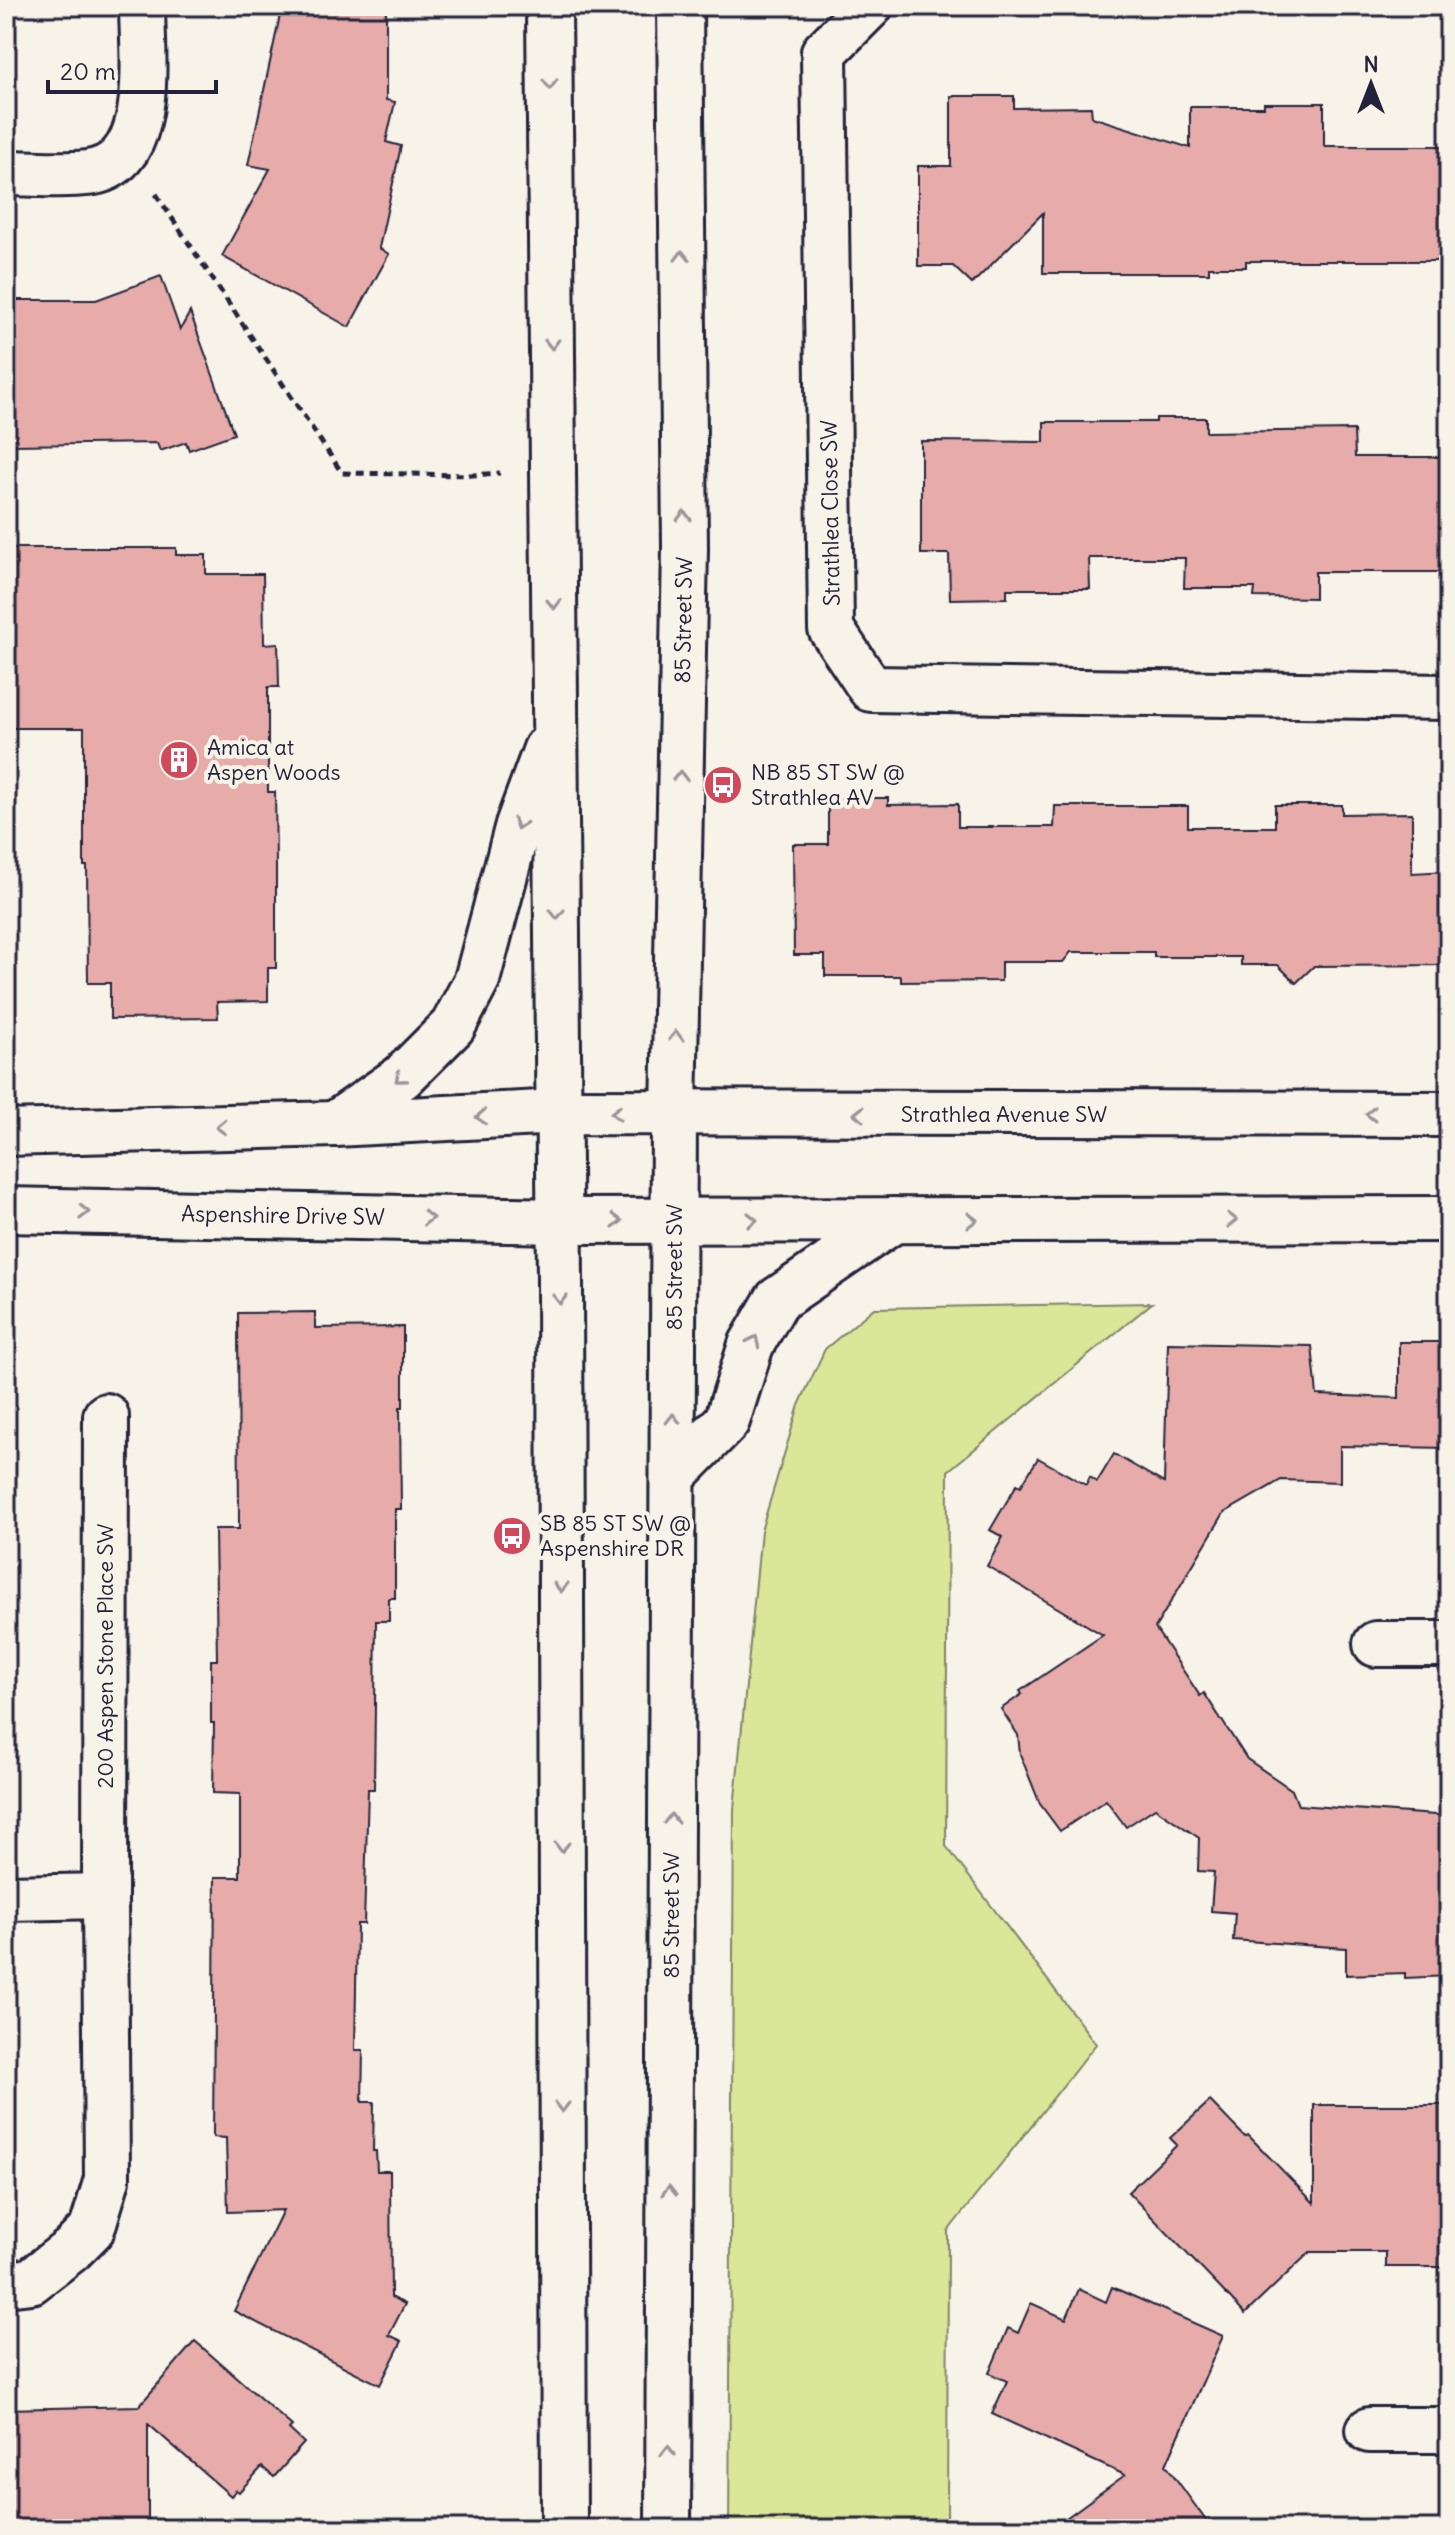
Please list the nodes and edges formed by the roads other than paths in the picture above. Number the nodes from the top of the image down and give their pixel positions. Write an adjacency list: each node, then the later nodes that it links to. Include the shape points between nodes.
1 (142, 6): 5 (main road, via 142,107 124,152 114,163 89,173)
2 (549, 6): 7 (main road, one-way to 7)
3 (680, 6): 9 (main road, 85 Street SW, one-way to 3, via 685,548)
4 (870, 6): 6 (main road, Strathlea Close SW, via 824,52 831,629 871,689)
5 (6, 173)
6 (1449, 697)
7 (556, 724): 8 (main road, one-way to 8); 11 (main road, one-way to 11, via 518,825 477,980 453,1026 402,1077)
8 (558, 1112): 9 (main road, Strathlea Avenue SW, one-way to 8); 11 (main road, one-way to 11); 16 (main road)
9 (674, 1114): 10 (main road, Strathlea Avenue SW, one-way to 9); 17 (main road, 85 Street SW)
10 (1449, 1114)
11 (335, 1124): 12 (main road, one-way to 12)
12 (6, 1133)
13 (6, 1210): 16 (main road, Aspenshire Drive SW, one-way to 16)
14 (1449, 1219): 15 (main road, one-way to 14)
15 (894, 1220): 17 (main road, one-way to 15); 19 (main road, one-way to 15, via 727,1421 751,1345 777,1300)
16 (560, 1221): 17 (main road, one-way to 17); 27 (main road, one-way to 27)
17 (674, 1221): 19 (main road, 85 Street SW, one-way to 17)
18 (106, 1416): 22 (main road, 200 Aspen Stone Place SW)
19 (673, 1476): 28 (main road, 85 Street SW, one-way to 19)
20 (1376, 1644): 21 (main road)
21 (1449, 1644)
22 (105, 1896): 23 (main road); 24 (main road, 200 Aspen Stone Place SW, via 107,2179 92,2229 31,2281)
23 (6, 1898)
24 (6, 2284)
25 (1369, 2430): 26 (main road)
26 (1449, 2430)
27 (564, 2529)
28 (668, 2529)

